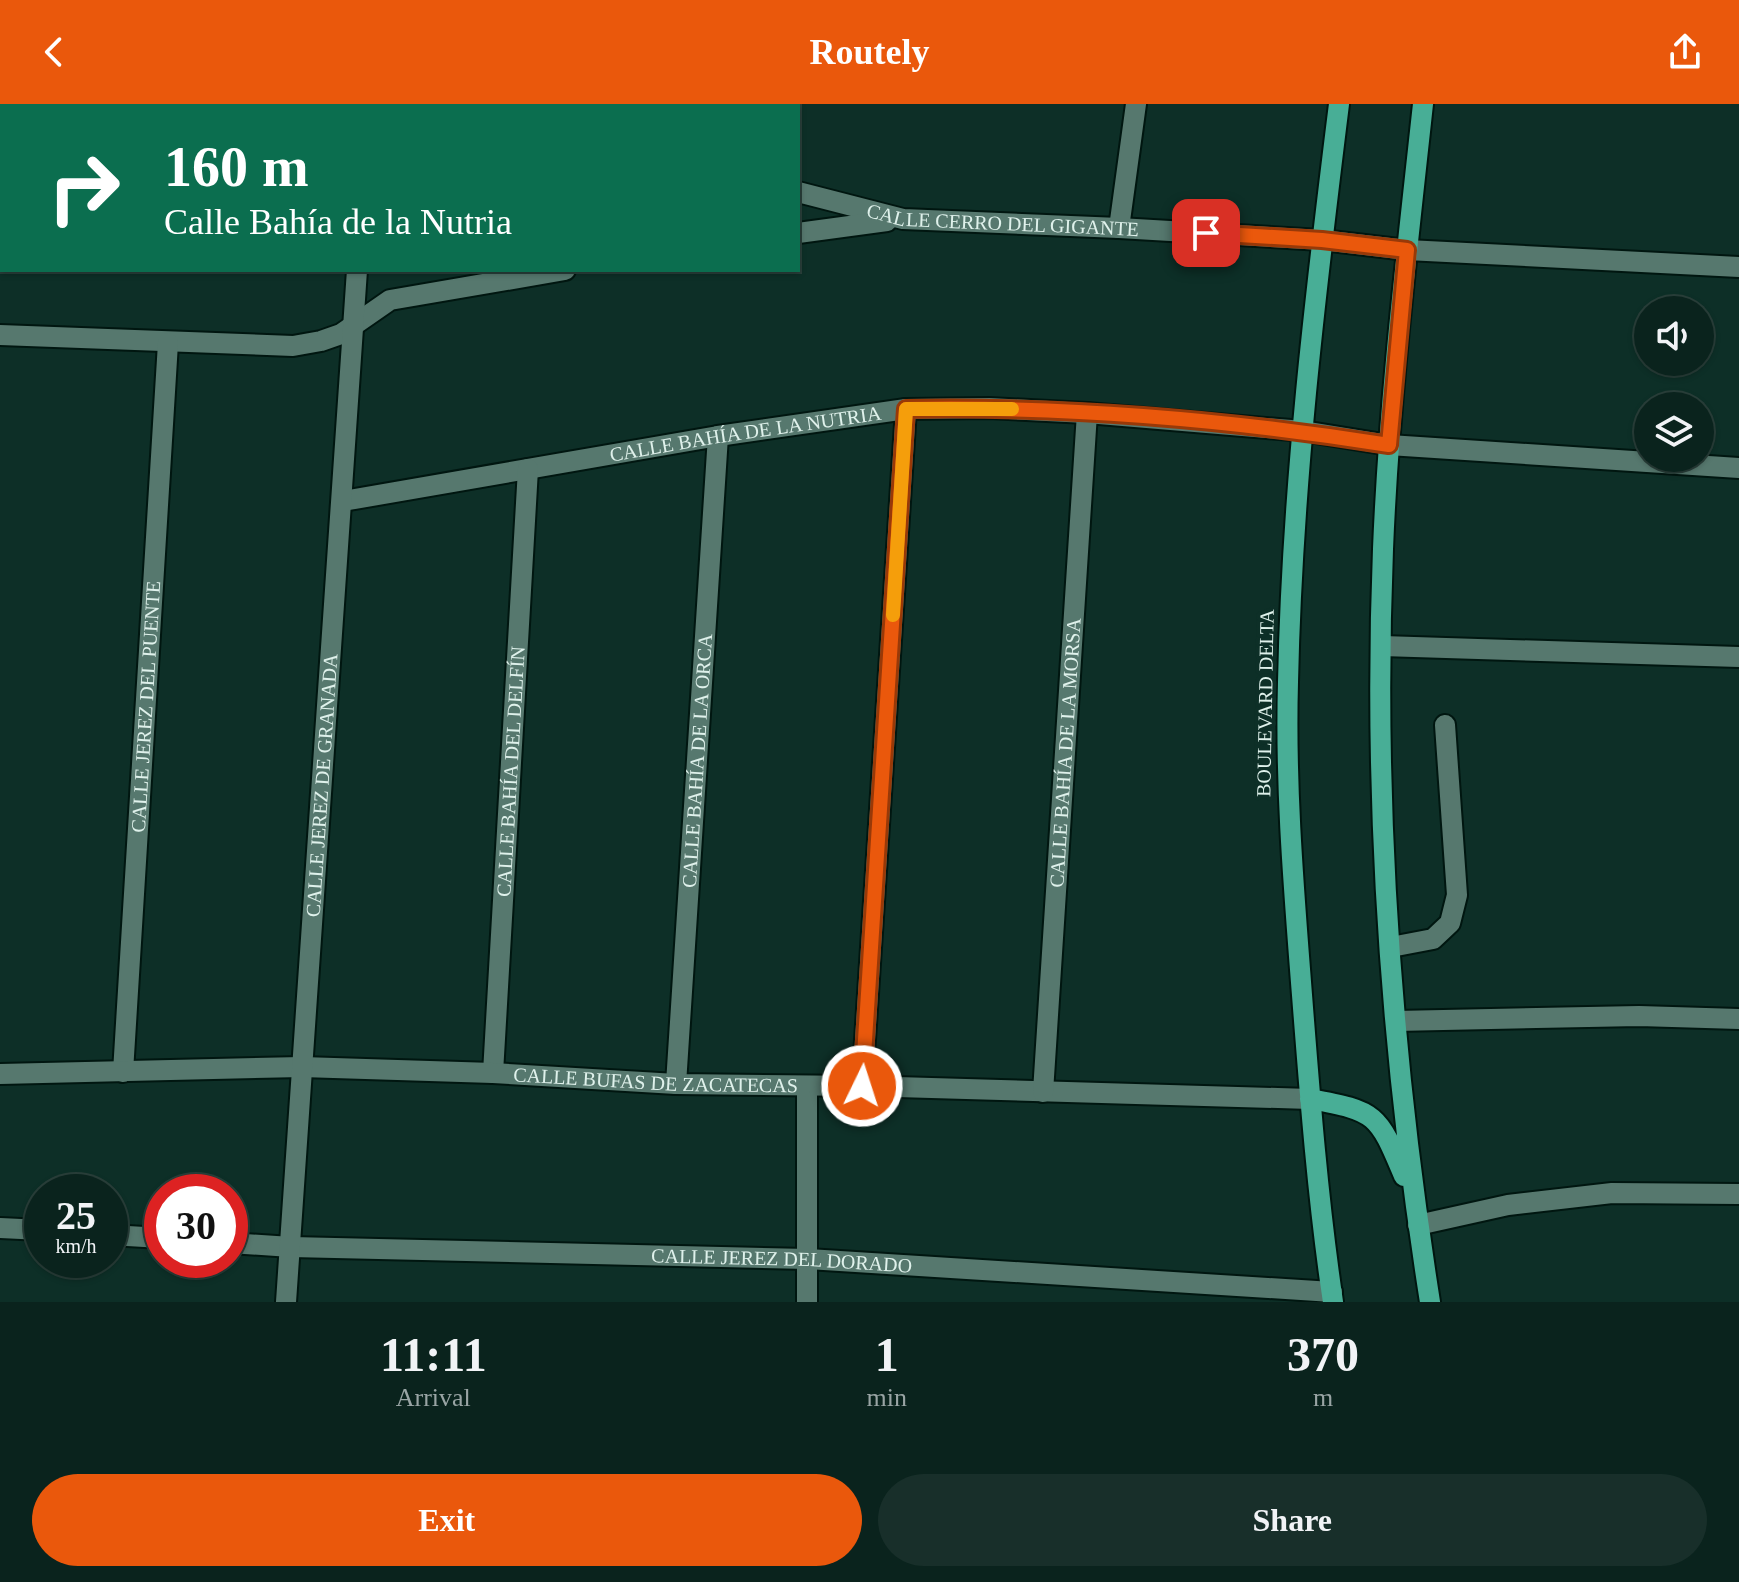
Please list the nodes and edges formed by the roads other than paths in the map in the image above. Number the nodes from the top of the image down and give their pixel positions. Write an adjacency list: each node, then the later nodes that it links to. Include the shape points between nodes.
1 (1136, 104): 6 (street)
2 (1339, 104): 8 (main road, BOULEVARD DELTA)
3 (1423, 104): 9 (main road)
4 (800, 193): 5 (street, CALLE CERRO DEL GIGANTE)
5 (903, 219): 6 (street, CALLE CERRO DEL GIGANTE); 7 (street)
6 (1119, 228): 8 (street, CALLE CERRO DEL GIGANTE)
7 (800, 233)
8 (1322, 240): 9 (street, CALLE CERRO DEL GIGANTE); 18 (main road, BOULEVARD DELTA)
9 (1407, 250): 10 (street, CALLE CERRO DEL GIGANTE); 20 (main road)
10 (1739, 267)
11 (357, 272): 13 (street, CALLE JEREZ DE GRANADA)
12 (553, 272): 13 (street, via 390,300)
13 (355, 325): 15 (street, via 321,341 293,346); 23 (street, CALLE JEREZ DE GRANADA)
14 (0, 335): 15 (street)
15 (168, 343): 31 (street, CALLE JEREZ DEL PUENTE)
16 (906, 409): 17 (street, CALLE BAHÍA DE LA NUTRIA); 19 (street, CALLE BAHÍA DE LA NUTRIA); 35 (street)
17 (1087, 413): 18 (street, CALLE BAHÍA DE LA NUTRIA); 37 (street, CALLE BAHÍA DE LA MORSA)
18 (1303, 431): 20 (street, CALLE BAHÍA DE LA NUTRIA); 38 (main road, BOULEVARD DELTA, via 1287,684 1288,815)
19 (718, 436): 22 (street, CALLE BAHÍA DE LA NUTRIA); 34 (street, CALLE BAHÍA DE LA ORCA)
20 (1389, 445): 21 (street, CALLE BAHÍA DE LA NUTRIA); 24 (main road)
21 (1739, 468)
22 (528, 469): 23 (street, CALLE BAHÍA DE LA NUTRIA); 32 (street, CALLE BAHÍA DEL DELFÍN)
23 (343, 501): 30 (street, CALLE JEREZ DE GRANADA)
24 (1382, 646): 25 (street); 27 (main road)
25 (1739, 657)
26 (1445, 725): 27 (street, via 1457,895 1450,923 1433,939)
27 (1391, 947): 29 (main road)
28 (1739, 1019): 29 (street)
29 (1396, 1021): 39 (main road)
30 (302, 1067): 31 (street, CALLE BUFAS DE ZACATECAS); 32 (street, CALLE BUFAS DE ZACATECAS); 45 (street, CALLE JEREZ DE GRANADA)
31 (123, 1072): 33 (street, CALLE BUFAS DE ZACATECAS)
32 (493, 1073): 34 (street, CALLE BUFAS DE ZACATECAS)
33 (0, 1074)
34 (676, 1084): 36 (street, CALLE BUFAS DE ZACATECAS)
35 (862, 1086): 36 (street, CALLE BUFAS DE ZACATECAS); 37 (street, CALLE BUFAS DE ZACATECAS)
36 (807, 1087): 46 (street)
37 (1043, 1092): 38 (street, CALLE BUFAS DE ZACATECAS)
38 (1310, 1099): 39 (main road, via 1372,1116); 47 (main road, BOULEVARD DELTA)
39 (1412, 1194): 41 (main road)
40 (1739, 1194): 41 (street, via 1612,1193 1508,1205)
41 (1418, 1225): 50 (main road)
42 (0, 1228): 43 (street)
43 (24, 1229)
44 (248, 1244): 45 (street, CALLE JEREZ DEL DORADO)
45 (291, 1247): 46 (street, CALLE JEREZ DEL DORADO); 48 (street, CALLE JEREZ DE GRANADA)
46 (808, 1259): 47 (street, CALLE JEREZ DEL DORADO); 49 (street)
47 (1332, 1297)
48 (286, 1302)
49 (807, 1302)
50 (1430, 1302)

